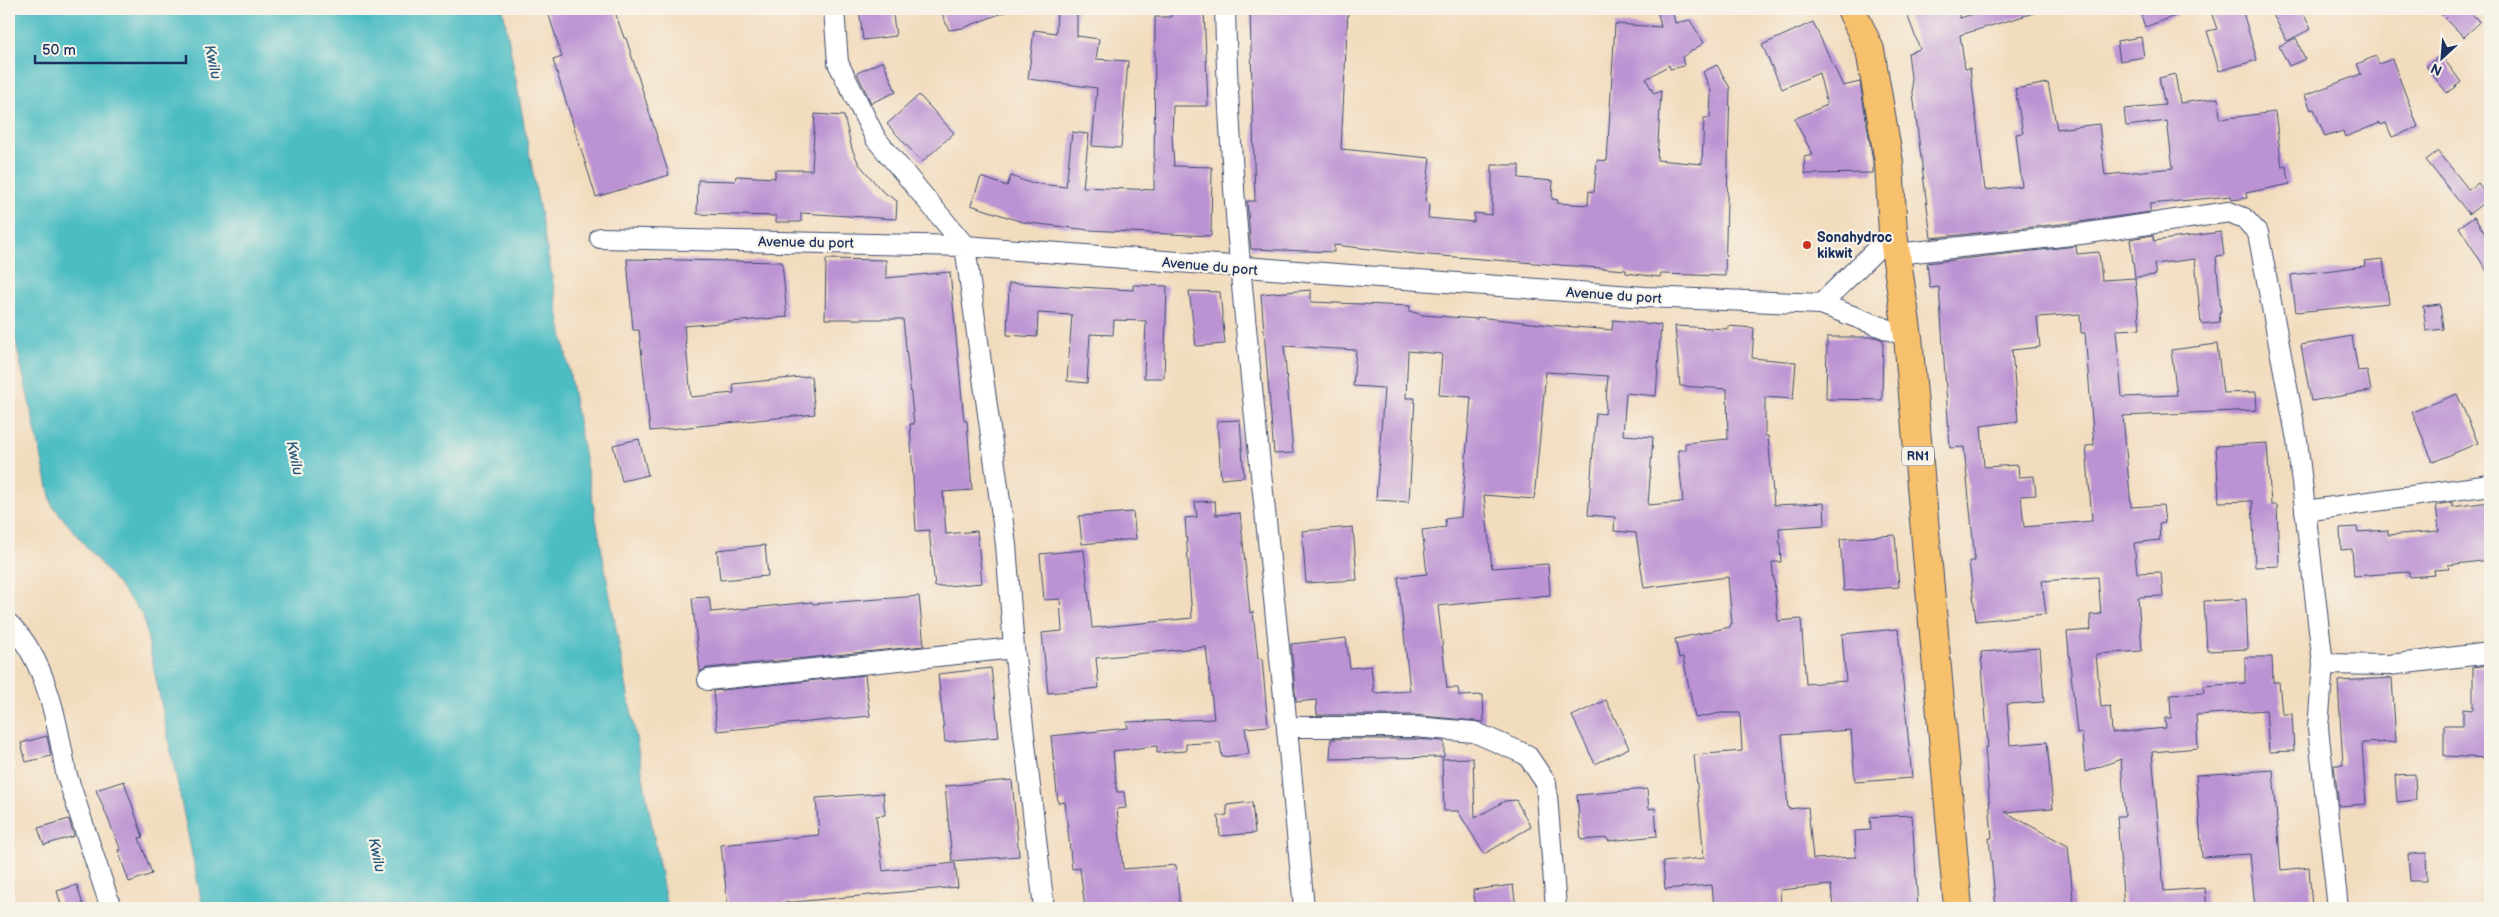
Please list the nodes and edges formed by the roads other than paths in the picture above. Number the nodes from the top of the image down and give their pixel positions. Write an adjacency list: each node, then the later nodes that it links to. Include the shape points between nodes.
1 (834, 9): 6 (street, via 838,63 876,139)
2 (1225, 9): 7 (street)
3 (1851, 9): 5 (highway, RN1, via 1870,50 1889,162)
4 (600, 238): 6 (street, Avenue du port)
5 (1894, 243): 8 (street); 9 (highway, RN1); 11 (street, via 2081,234 2228,212 2244,218 2258,233 2297,440)
6 (965, 246): 7 (street, Avenue du port); 13 (street, via 1006,545)
7 (1239, 268): 8 (street, Avenue du port, via 1645,297); 17 (street)
8 (1820, 304): 9 (street, Avenue du port)
9 (1908, 337): 22 (highway, RN1)
10 (2490, 485): 11 (street)
11 (2305, 511): 15 (street)
12 (9, 624): 18 (street, via 40,668 66,773)
13 (1014, 648): 16 (street); 19 (street)
14 (2490, 653): 15 (street, via 2389,665)
15 (2323, 664): 23 (street, via 2318,728)
16 (708, 680)
17 (1288, 726): 20 (street); 21 (street, via 1414,727 1474,732 1527,755 1546,783)
18 (111, 908)
19 (1044, 908)
20 (1304, 908)
21 (1556, 908)
22 (1958, 908)
23 (2338, 908)

